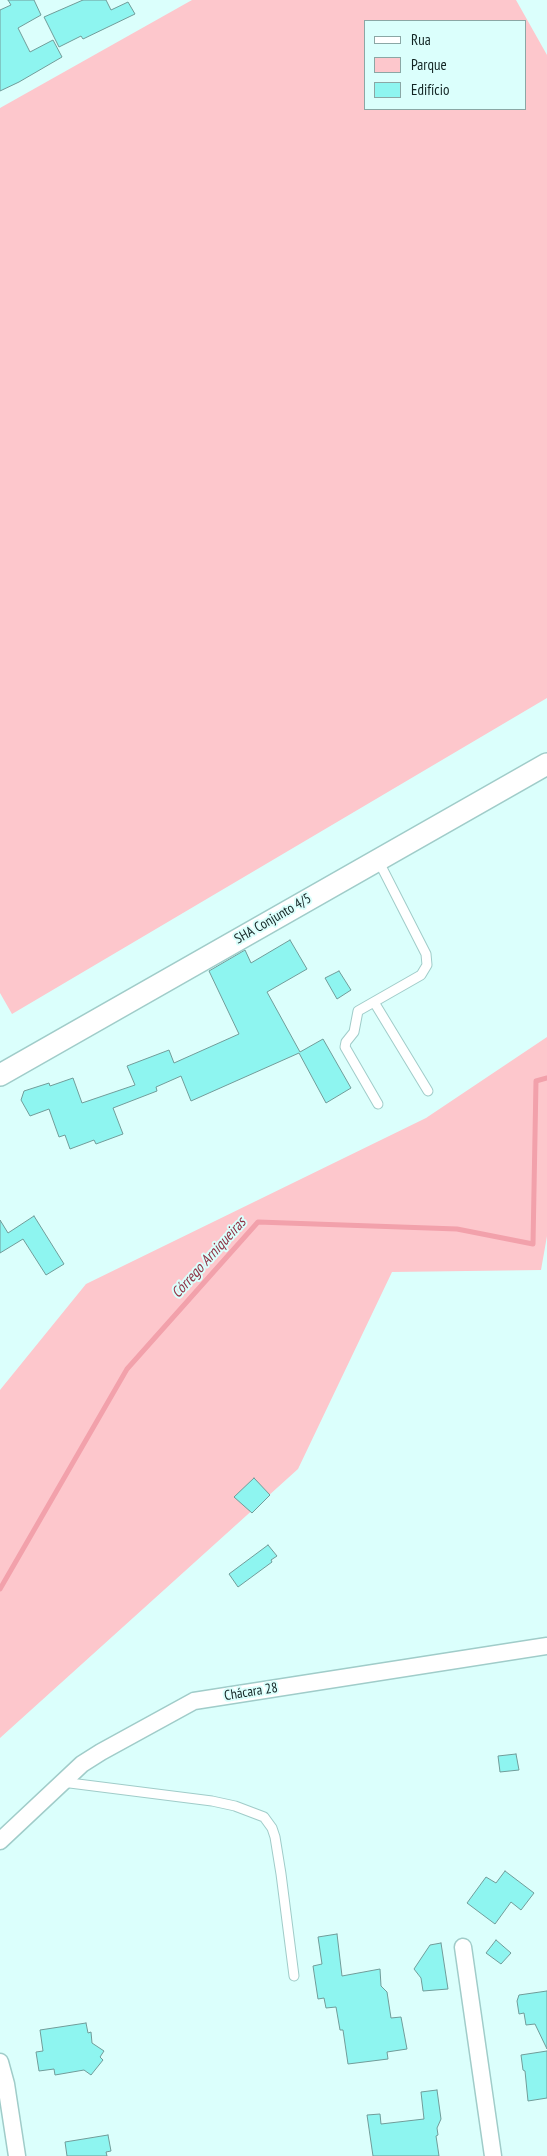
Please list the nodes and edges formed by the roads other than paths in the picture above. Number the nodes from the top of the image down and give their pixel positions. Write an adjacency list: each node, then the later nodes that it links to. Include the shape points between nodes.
1 (547, 764): 2 (street, SHA Conjunto 4/5)
2 (378, 860): 3 (lane, via 426,954 427,965 421,975); 4 (street, SHA Conjunto 4/5)
3 (374, 1002): 5 (lane); 6 (lane, via 358,1011 354,1032 345,1047)
4 (0, 1074)
5 (428, 1091)
6 (378, 1104)
7 (547, 1646): 8 (street, Chácara 28, via 194,1701 101,1752)
8 (62, 1782): 9 (street, Chácara 28); 11 (lane, via 212,1802 235,1806 264,1817 272,1828 282,1874)
9 (0, 1840)
10 (462, 1947): 14 (street)
11 (294, 1976)
12 (0, 2062): 13 (street)
13 (17, 2156)
14 (494, 2156)

